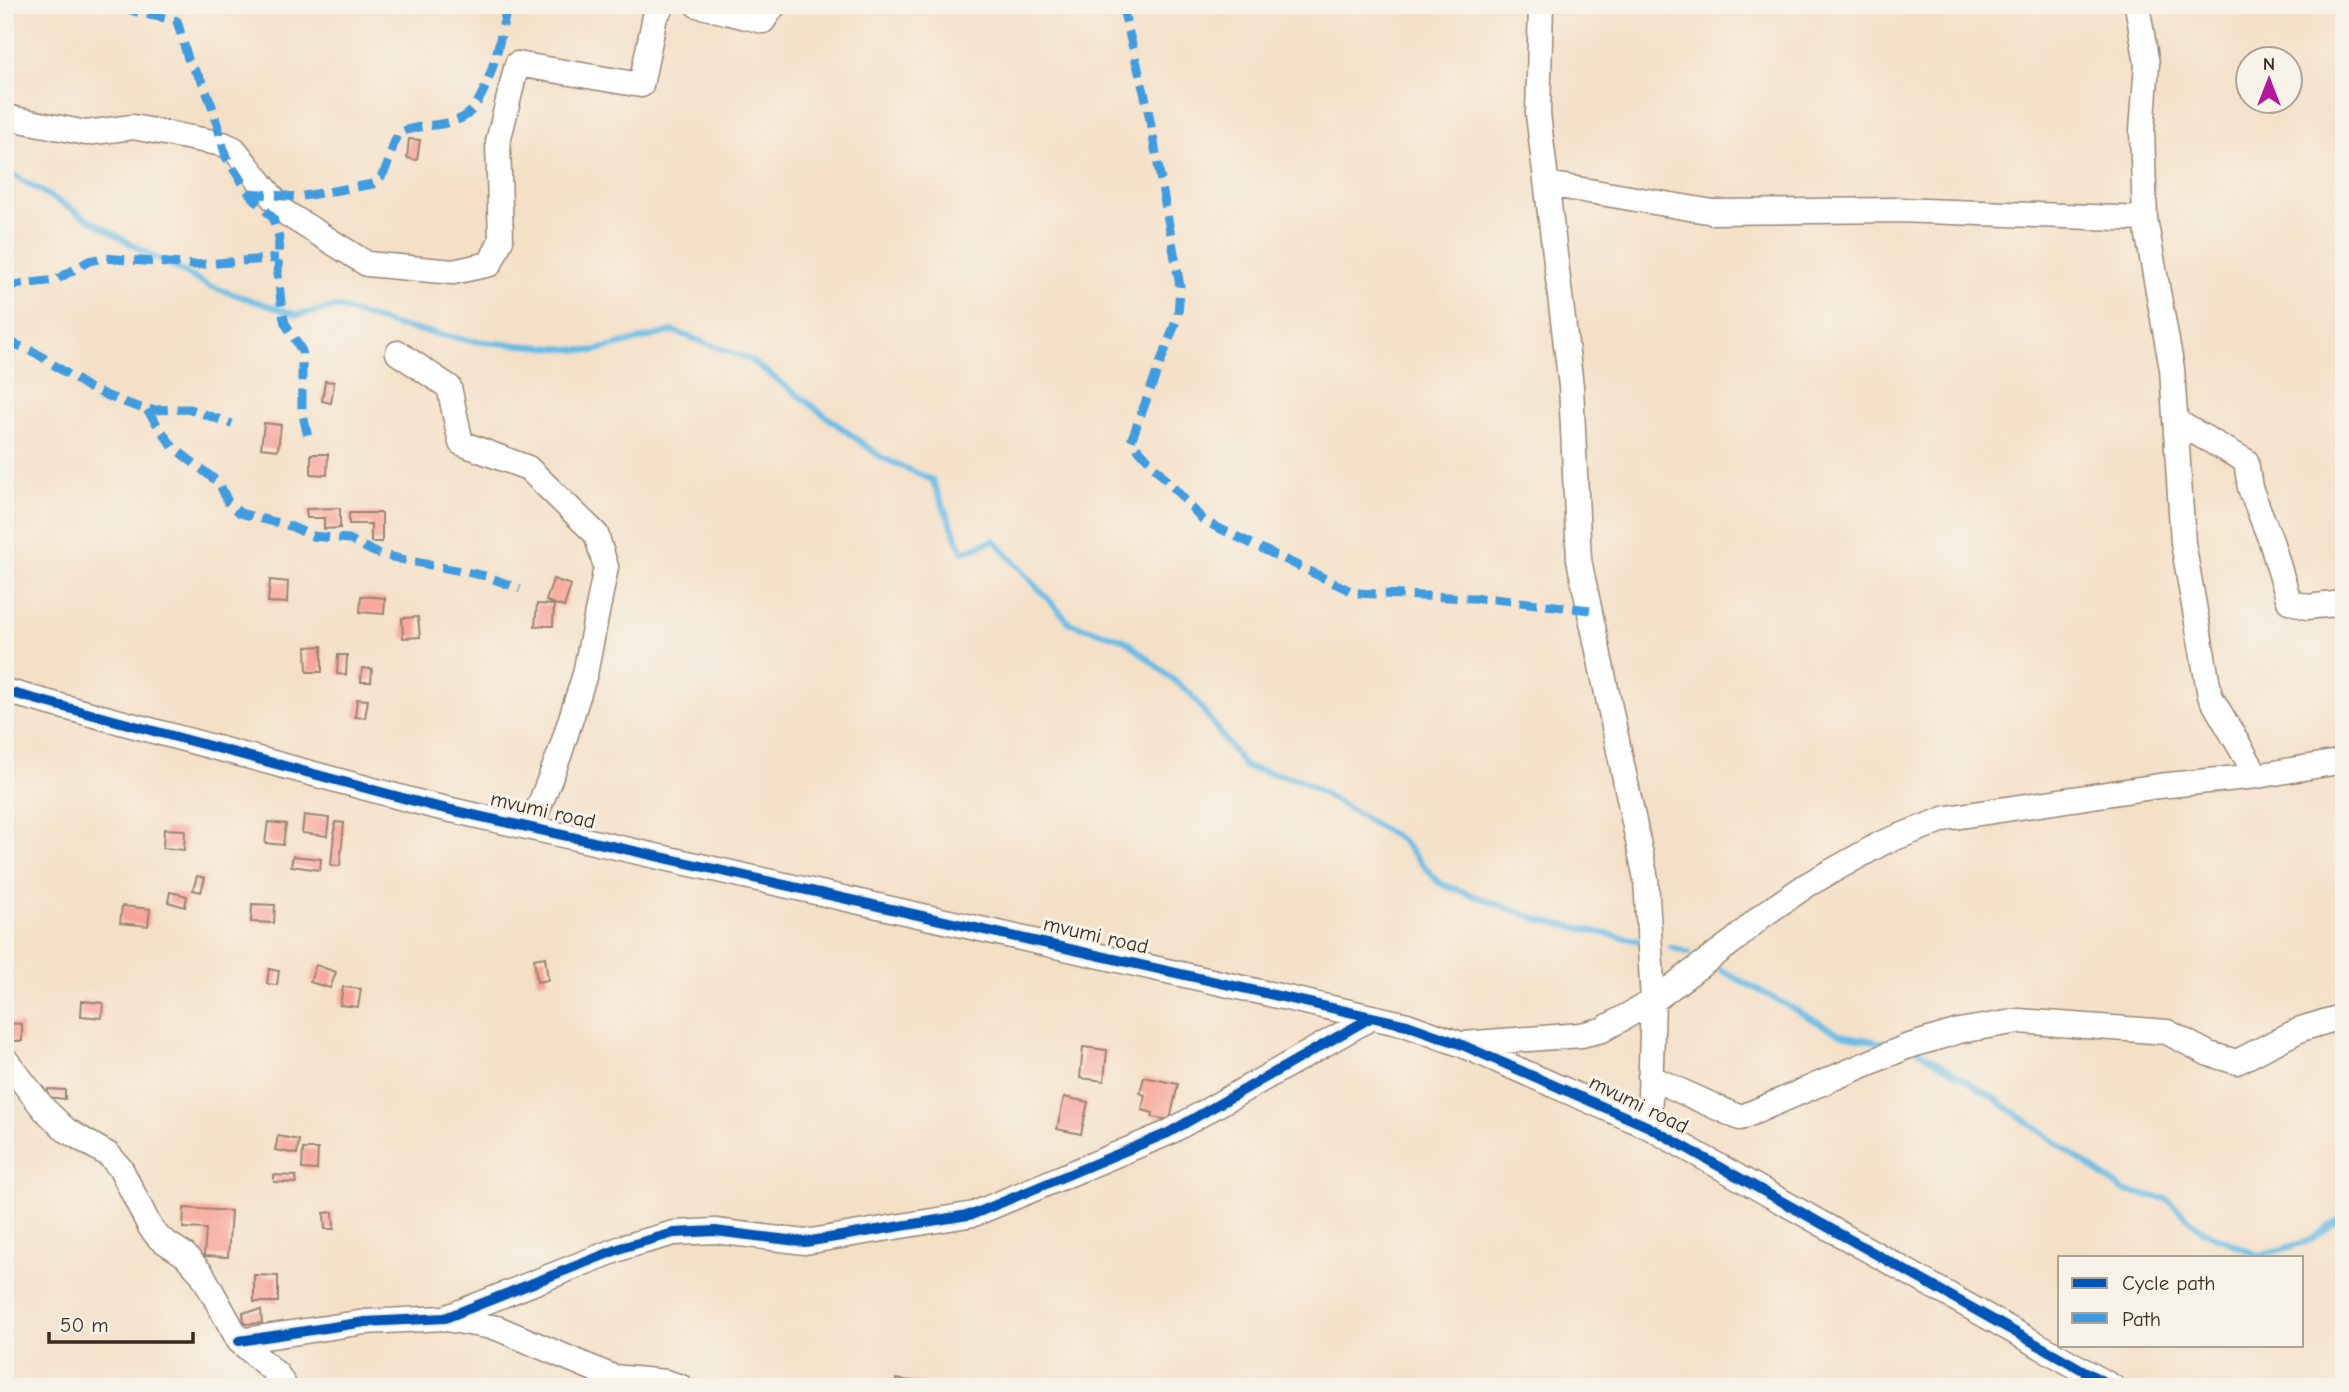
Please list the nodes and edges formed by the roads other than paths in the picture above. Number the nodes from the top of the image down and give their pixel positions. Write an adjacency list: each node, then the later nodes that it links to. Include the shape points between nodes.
1 (663, 5): 6 (street, via 655,16 640,85 517,64 498,142 501,240 490,264 453,272 367,264 284,212 234,149 223,144 133,127 86,133)
2 (697, 5): 3 (street, via 763,21)
3 (774, 5)
4 (1541, 5): 7 (street, via 1538,114)
5 (2137, 5): 8 (street, via 2147,64 2142,131)
6 (5, 117)
7 (1547, 184): 8 (street, via 1713,212 1897,210); 16 (street, via 1571,386 1579,560 1646,879)
8 (2145, 219): 10 (street, via 2172,369)
9 (398, 353): 15 (street, via 449,387 461,443 528,468 596,534 606,567 584,674)
10 (2175, 421): 11 (street, via 2246,461 2250,488 2289,601 2307,607); 14 (street, via 2183,543 2210,696)
11 (2344, 603)
12 (5, 691): 15 (street, mvumi road, via 429,805)
13 (2344, 761): 14 (street)
14 (2257, 776): 16 (street, via 1947,818 1882,843 1807,885)
15 (531, 827): 18 (street, mvumi road)
16 (1653, 1001): 19 (street, via 1602,1030 1581,1035); 21 (street)
17 (2344, 1016): 21 (street, via 2301,1029 2237,1062 2209,1054 2167,1032 2019,1021 1959,1031 1906,1047 1740,1118)
18 (1372, 1017): 19 (street, mvumi road); 23 (street, via 1168,1133 974,1214 804,1242 715,1231 674,1233 624,1247)
19 (1460, 1044): 22 (street, mvumi road)
20 (5, 1059): 24 (street, via 66,1130 109,1155 121,1169 150,1227 202,1274)
21 (1650, 1077): 22 (street)
22 (1648, 1127): 27 (street, mvumi road)
23 (445, 1318): 24 (street, via 365,1322); 26 (street, via 497,1328 613,1377)
24 (239, 1340): 25 (street)
25 (285, 1387)
26 (681, 1387)
27 (2113, 1387)

